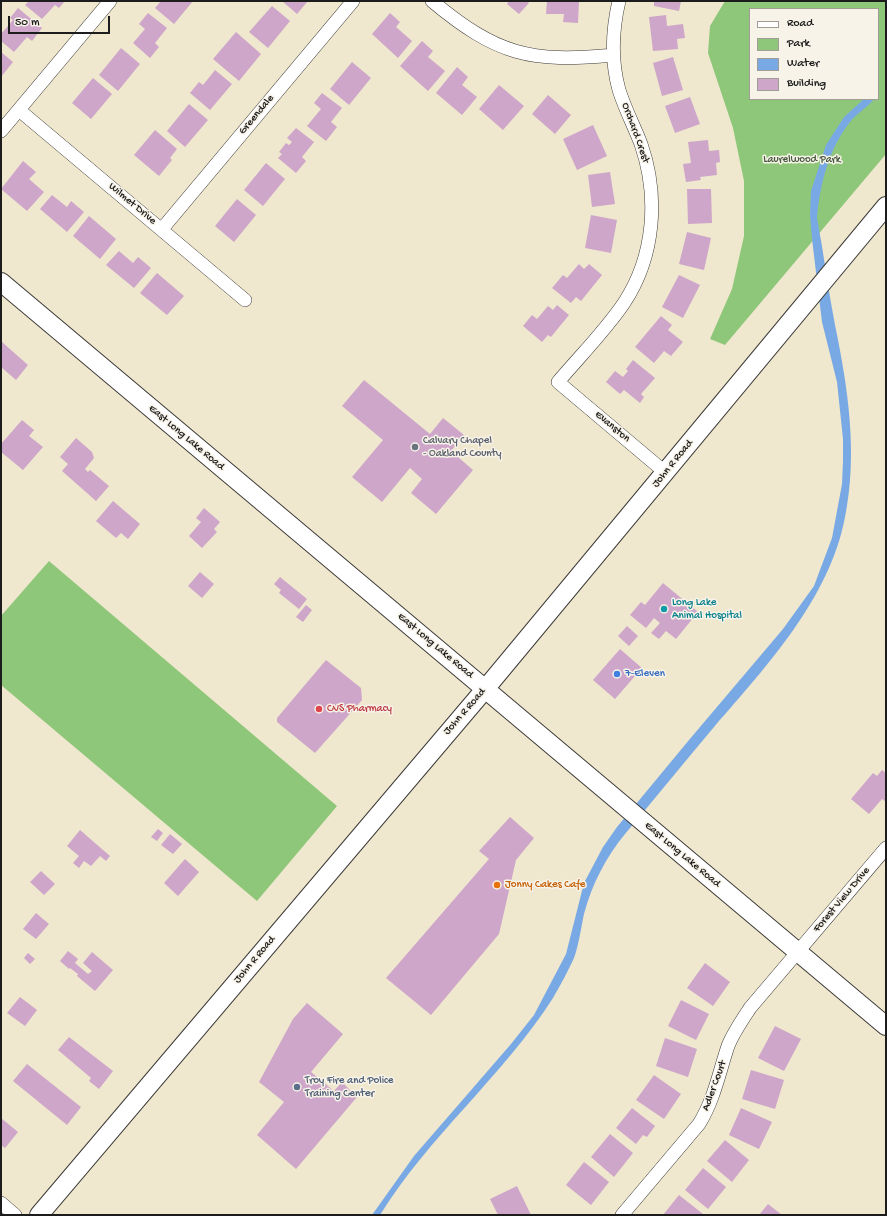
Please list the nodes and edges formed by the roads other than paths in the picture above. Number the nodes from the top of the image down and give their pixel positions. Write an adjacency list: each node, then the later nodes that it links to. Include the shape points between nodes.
1 (110, 1): 6 (street)
2 (353, 1): 9 (street, Greendale)
3 (432, 1): 5 (street, via 474,34 523,54 564,59)
4 (619, 1): 5 (street, Orchard Crest, via 614,21)
5 (613, 55): 12 (street, Orchard Crest, via 620,91 641,144 650,179 650,233 640,271 624,303)
6 (18, 110): 7 (street); 9 (street, Wilmet Drive)
7 (1, 131)
8 (886, 206): 13 (main road, John R Road)
9 (162, 228): 11 (street, Wilmet Drive)
10 (1, 282): 14 (main road, East Long Lake Road)
11 (245, 300)
12 (558, 382): 13 (street, Evanston)
13 (666, 473): 14 (main road, John R Road)
14 (486, 688): 16 (main road, East Long Lake Road); 20 (main road, John R Road)
15 (886, 848): 16 (street, Forest View Drive)
16 (798, 952): 17 (main road, East Long Lake Road); 21 (street, Adler Court, via 750,1008 735,1032 728,1046 712,1100 698,1124)
17 (886, 1026)
18 (1, 1203): 19 (street)
19 (15, 1215)
20 (40, 1215)
21 (622, 1215)

